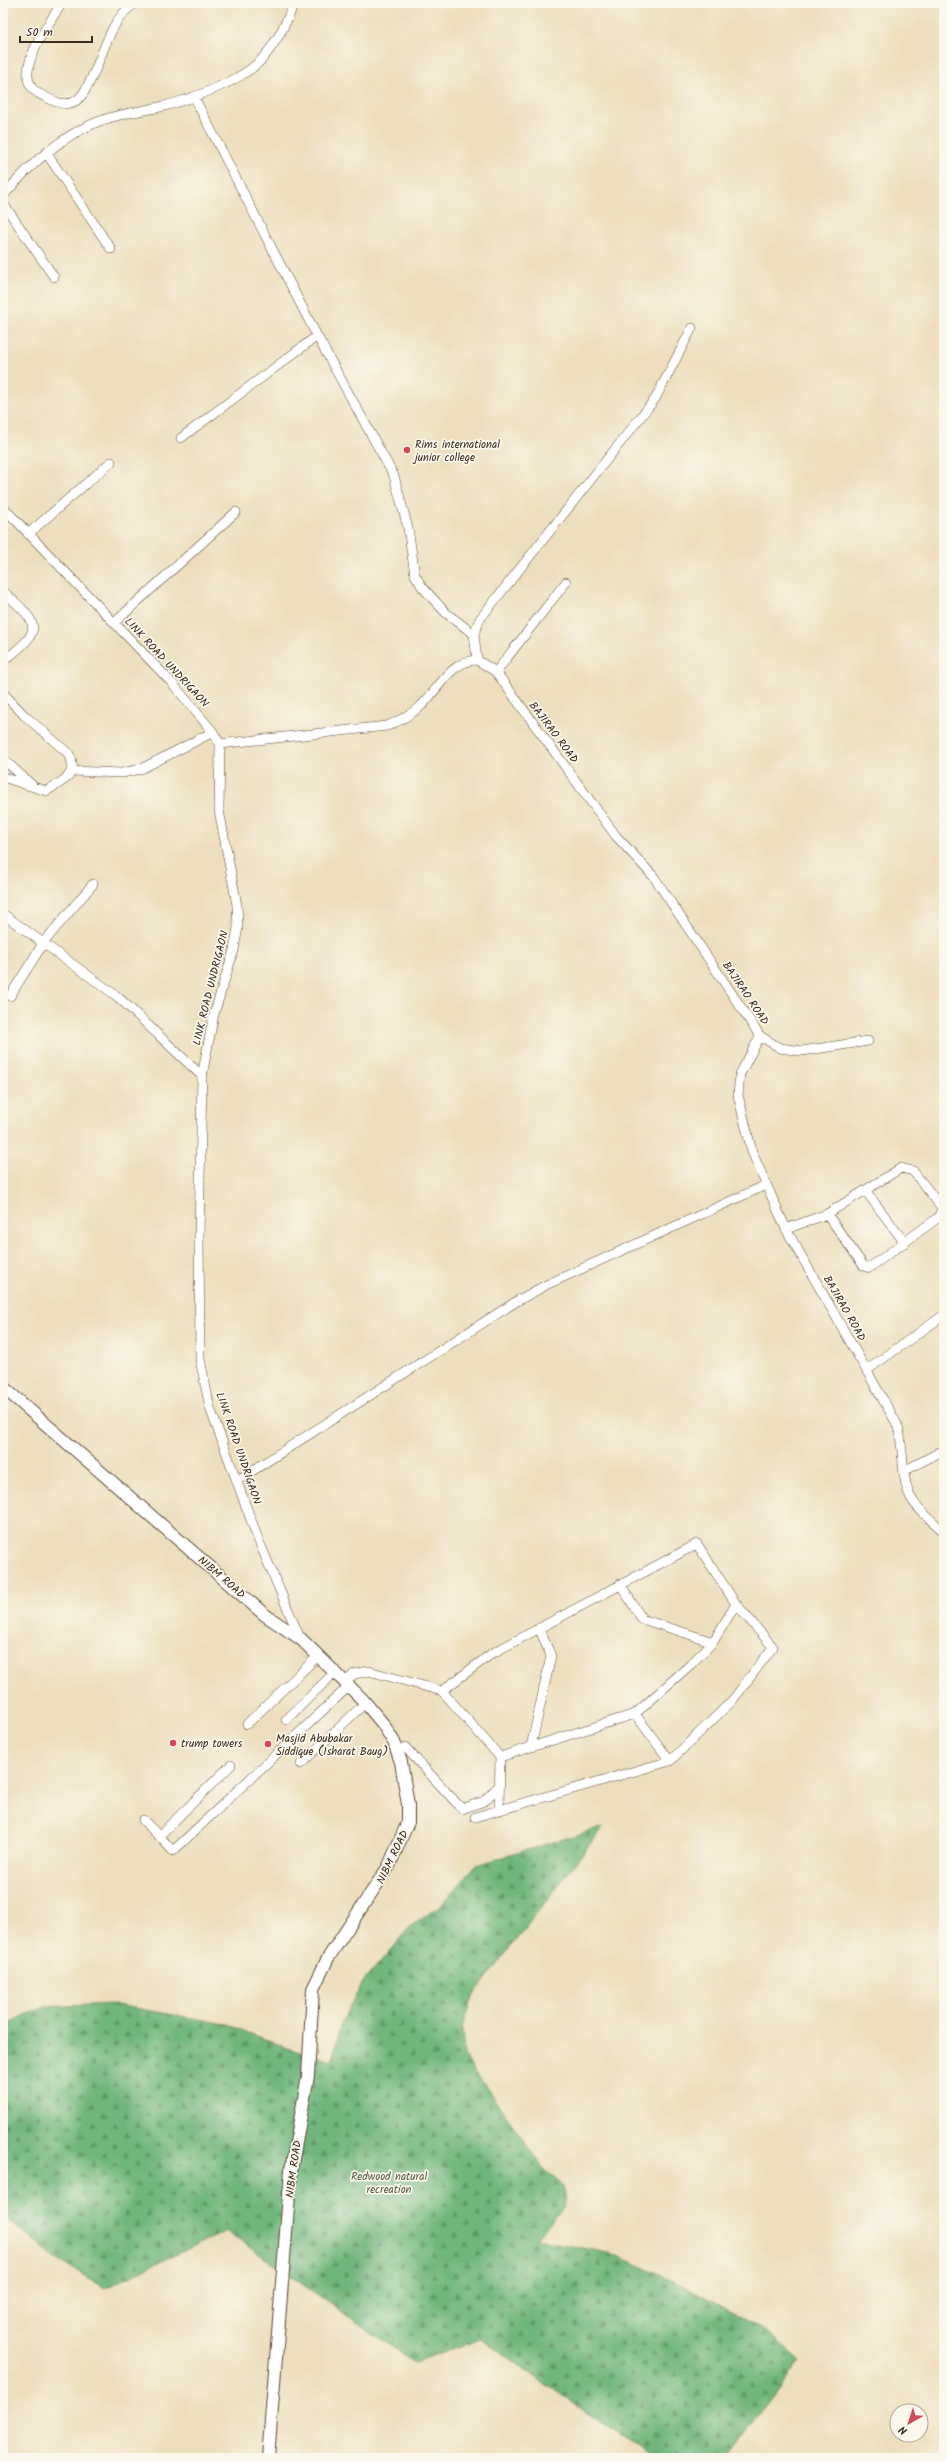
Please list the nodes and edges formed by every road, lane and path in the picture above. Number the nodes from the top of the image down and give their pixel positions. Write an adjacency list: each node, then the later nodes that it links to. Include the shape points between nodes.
1 (62, 3): 2 (street, via 27,67 29,86 58,103 77,101 83,94 98,68 108,38 128,7)
2 (136, 3)
3 (294, 3): 4 (street, via 263,59 245,73)
4 (194, 97): 5 (street, via 171,105 100,121 80,130); 11 (street)
5 (47, 154): 6 (street); 8 (street)
6 (3, 196)
7 (3, 203): 9 (street)
8 (112, 249)
9 (54, 277)
10 (692, 328): 20 (street, via 655,399 480,619)
11 (316, 336): 12 (street); 20 (street, via 394,476 408,528 415,575 446,613)
12 (181, 438)
13 (111, 462): 16 (street)
14 (3, 507): 16 (street, LINK ROAD UNDRIGAON)
15 (236, 512): 19 (street)
16 (28, 534): 19 (street, LINK ROAD UNDRIGAON)
17 (566, 582): 23 (street)
18 (3, 591): 22 (street, via 34,623 33,632 25,645)
19 (114, 623): 25 (street, LINK ROAD UNDRIGAON, via 172,683)
20 (474, 634): 21 (street)
21 (476, 660): 23 (street, BAJIRAO ROAD); 26 (street, via 459,664 406,718 386,726)
22 (3, 661)
23 (496, 672): 35 (street, BAJIRAO ROAD, via 616,836 654,877)
24 (3, 693): 28 (street, via 69,754 73,762)
25 (213, 732): 26 (street, LINK ROAD UNDRIGAON); 28 (street, via 141,769 122,773)
26 (220, 744): 37 (street, LINK ROAD UNDRIGAON, via 219,810 237,905 238,927 234,950 214,1014)
27 (3, 759): 30 (street)
28 (72, 771): 30 (street, via 64,780 46,791)
29 (3, 777): 30 (street)
30 (35, 789)
31 (93, 884): 33 (street)
32 (4, 917): 33 (street)
33 (44, 942): 34 (street); 37 (street, via 118,997)
34 (10, 996)
35 (760, 1036): 36 (street, via 780,1048 802,1051); 38 (street, BAJIRAO ROAD, via 740,1074 738,1095 752,1152)
36 (868, 1041)
37 (202, 1076): 48 (street, LINK ROAD UNDRIGAON, via 200,1359 210,1408)
38 (766, 1185): 41 (street, BAJIRAO ROAD); 48 (street, via 517,1301)
39 (865, 1190): 40 (street); 42 (street); 42 (street, via 906,1167 913,1171 942,1208 939,1217)
40 (827, 1214): 41 (street); 42 (street, via 866,1267 872,1266)
41 (786, 1229): 44 (street, BAJIRAO ROAD)
42 (905, 1243)
43 (944, 1315): 44 (street)
44 (867, 1370): 47 (street, BAJIRAO ROAD, via 897,1424 902,1439)
45 (3, 1387): 53 (main road, NIBM ROAD, via 265,1615)
46 (944, 1450): 47 (street)
47 (904, 1471): 49 (street, BAJIRAO ROAD, via 911,1496)
48 (238, 1480): 53 (street, LINK ROAD UNDRIGAON, via 258,1539)
49 (944, 1532)
50 (620, 1584): 51 (street, via 698,1544); 52 (street); 54 (street, via 642,1619)
51 (736, 1604): 54 (street); 66 (street, via 773,1647 732,1701)
52 (539, 1628): 58 (street, via 491,1654); 64 (street, via 551,1656)
53 (301, 1640): 55 (main road, NIBM ROAD)
54 (713, 1642): 60 (street)
55 (318, 1656): 56 (main road, NIBM ROAD); 62 (street)
56 (334, 1672): 57 (main road, NIBM ROAD); 61 (street)
57 (347, 1684): 58 (street, via 354,1674 370,1671); 59 (main road, NIBM ROAD); 73 (street, via 173,1850)
58 (442, 1691): 65 (street)
59 (365, 1703): 67 (street); 74 (main road, NIBM ROAD, via 394,1742 401,1762 408,1822 389,1866 328,1958 314,1989 308,2076 291,2170)
60 (635, 1714): 64 (street); 66 (street)
61 (286, 1720)
62 (247, 1724)
63 (405, 1747): 69 (street, via 462,1809 484,1801)
64 (531, 1747): 65 (street)
65 (500, 1757): 69 (street)
66 (670, 1761): 70 (street)
67 (301, 1764)
68 (231, 1765): 73 (street)
69 (500, 1785): 70 (street)
70 (499, 1808): 71 (street)
71 (475, 1817)
72 (144, 1820): 73 (street)
73 (159, 1836)
74 (268, 2458)

